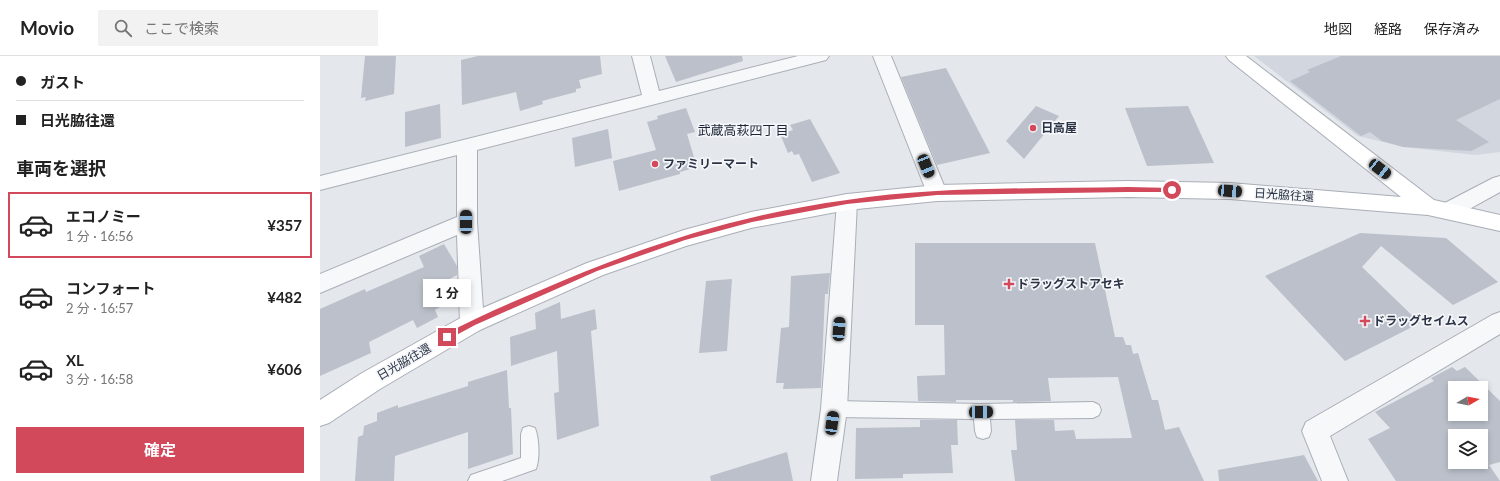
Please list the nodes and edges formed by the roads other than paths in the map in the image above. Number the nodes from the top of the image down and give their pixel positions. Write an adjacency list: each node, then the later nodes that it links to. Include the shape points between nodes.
1 (642, 56): 5 (street)
2 (820, 56): 5 (street)
3 (882, 56): 9 (street)
4 (1235, 56): 11 (street)
5 (652, 97): 6 (street)
6 (467, 146): 7 (street); 12 (street)
7 (320, 183)
8 (1500, 183): 11 (street)
9 (937, 193): 10 (street, 日光脇往還); 11 (street, 日光脇往還, via 1128,189 1230,191)
10 (847, 202): 16 (street, 日光脇往還, via 752,220 684,238 595,269); 17 (street)
11 (1438, 209): 13 (street, 日光脇往還)
12 (466, 222): 14 (street); 16 (street)
13 (1500, 223)
14 (320, 284)
15 (1500, 322): 25 (street, via 1315,431)
16 (472, 323): 20 (street, 日光脇往還, via 371,381)
17 (834, 409): 19 (lane); 24 (street)
18 (1093, 410): 19 (lane)
19 (981, 412): 21 (lane)
20 (320, 414)
21 (983, 431)
22 (529, 434): 23 (lane, via 530,463)
23 (477, 481)
24 (824, 481)
25 (1335, 481)

